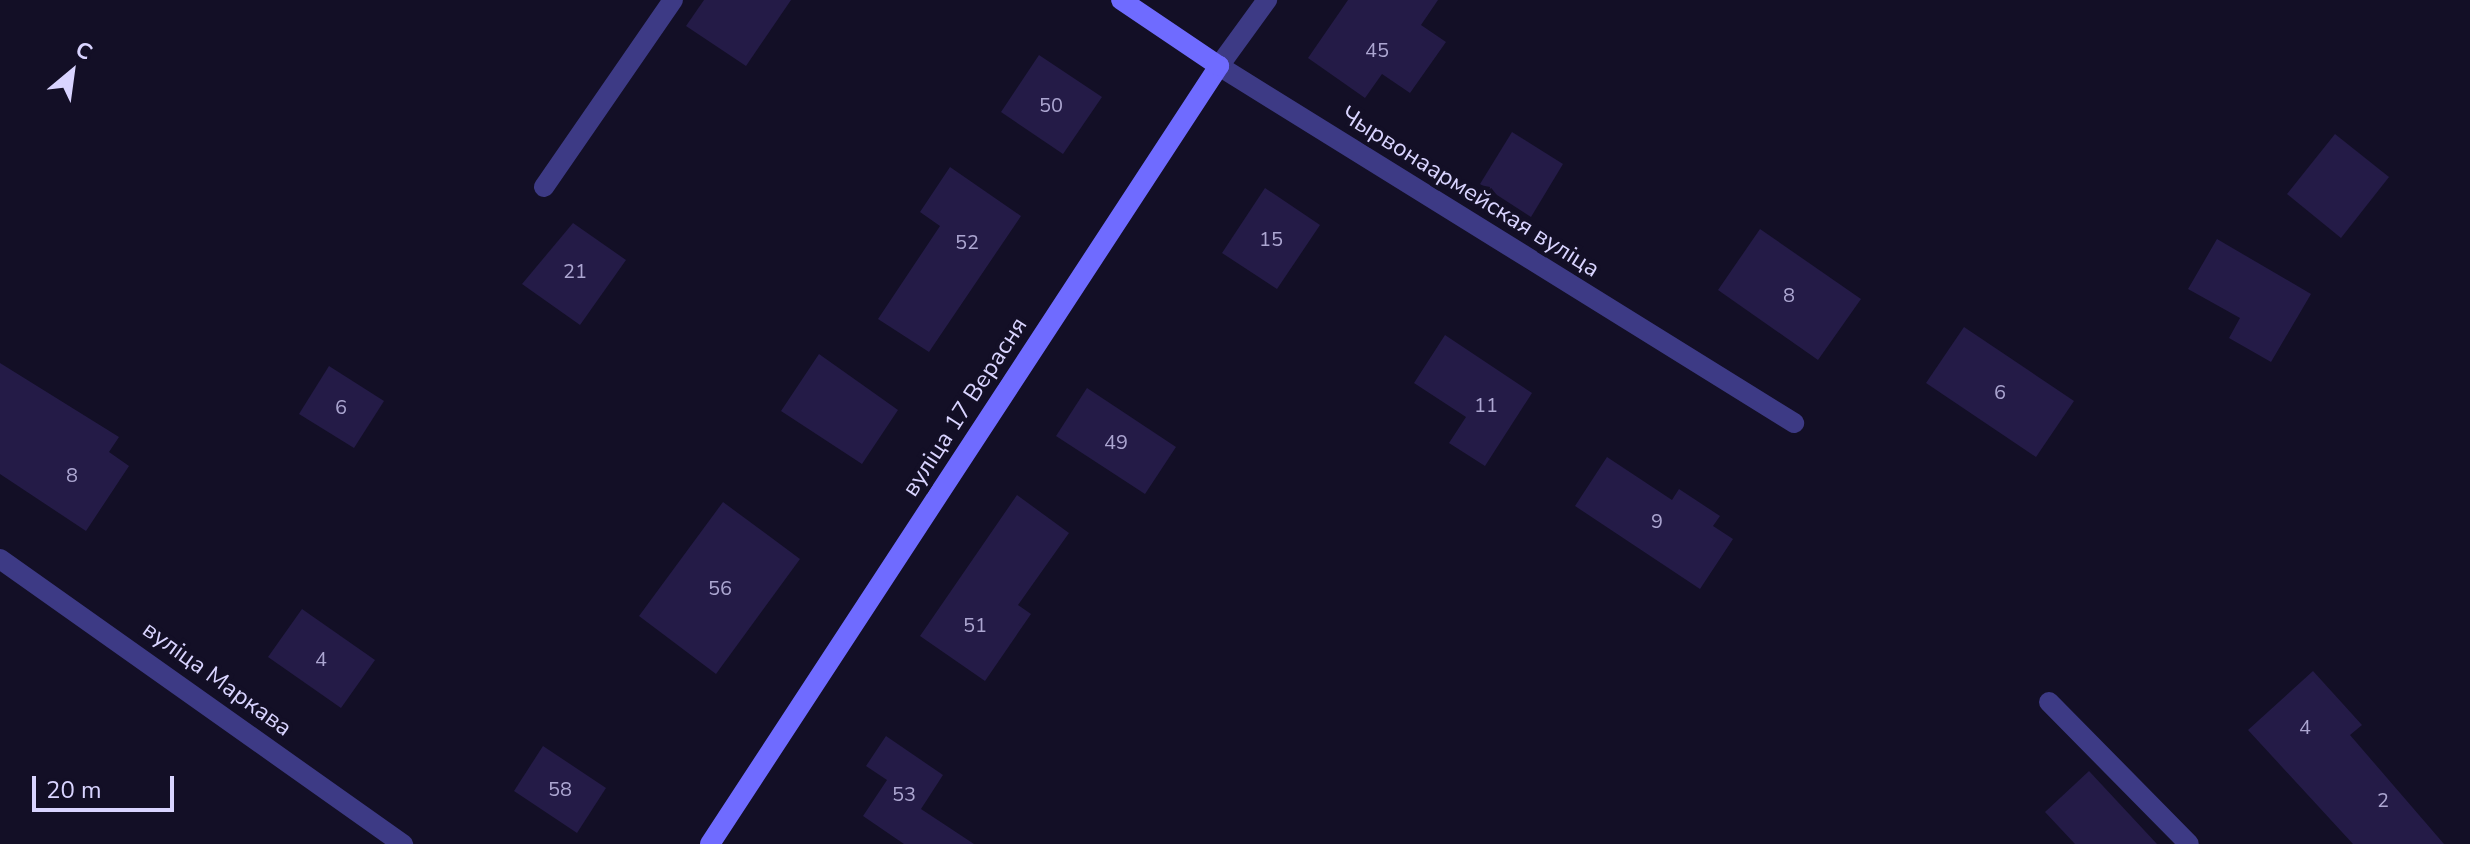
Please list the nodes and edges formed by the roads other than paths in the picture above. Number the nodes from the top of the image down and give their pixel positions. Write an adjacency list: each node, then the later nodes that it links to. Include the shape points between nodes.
1 (673, 0): 5 (street)
2 (1121, 0): 4 (main road, Чырвонаармейская вуліца)
3 (1267, 0): 4 (street, вуліца 17 Верасня)
4 (1219, 66): 6 (street, Чырвонаармейская вуліца); 10 (main road, вуліца 17 Верасня)
5 (544, 187)
6 (1794, 423)
7 (0, 559): 9 (street, вуліца Маркава)
8 (2049, 702): 11 (street)
9 (403, 844)
10 (710, 844)
11 (2189, 844)

